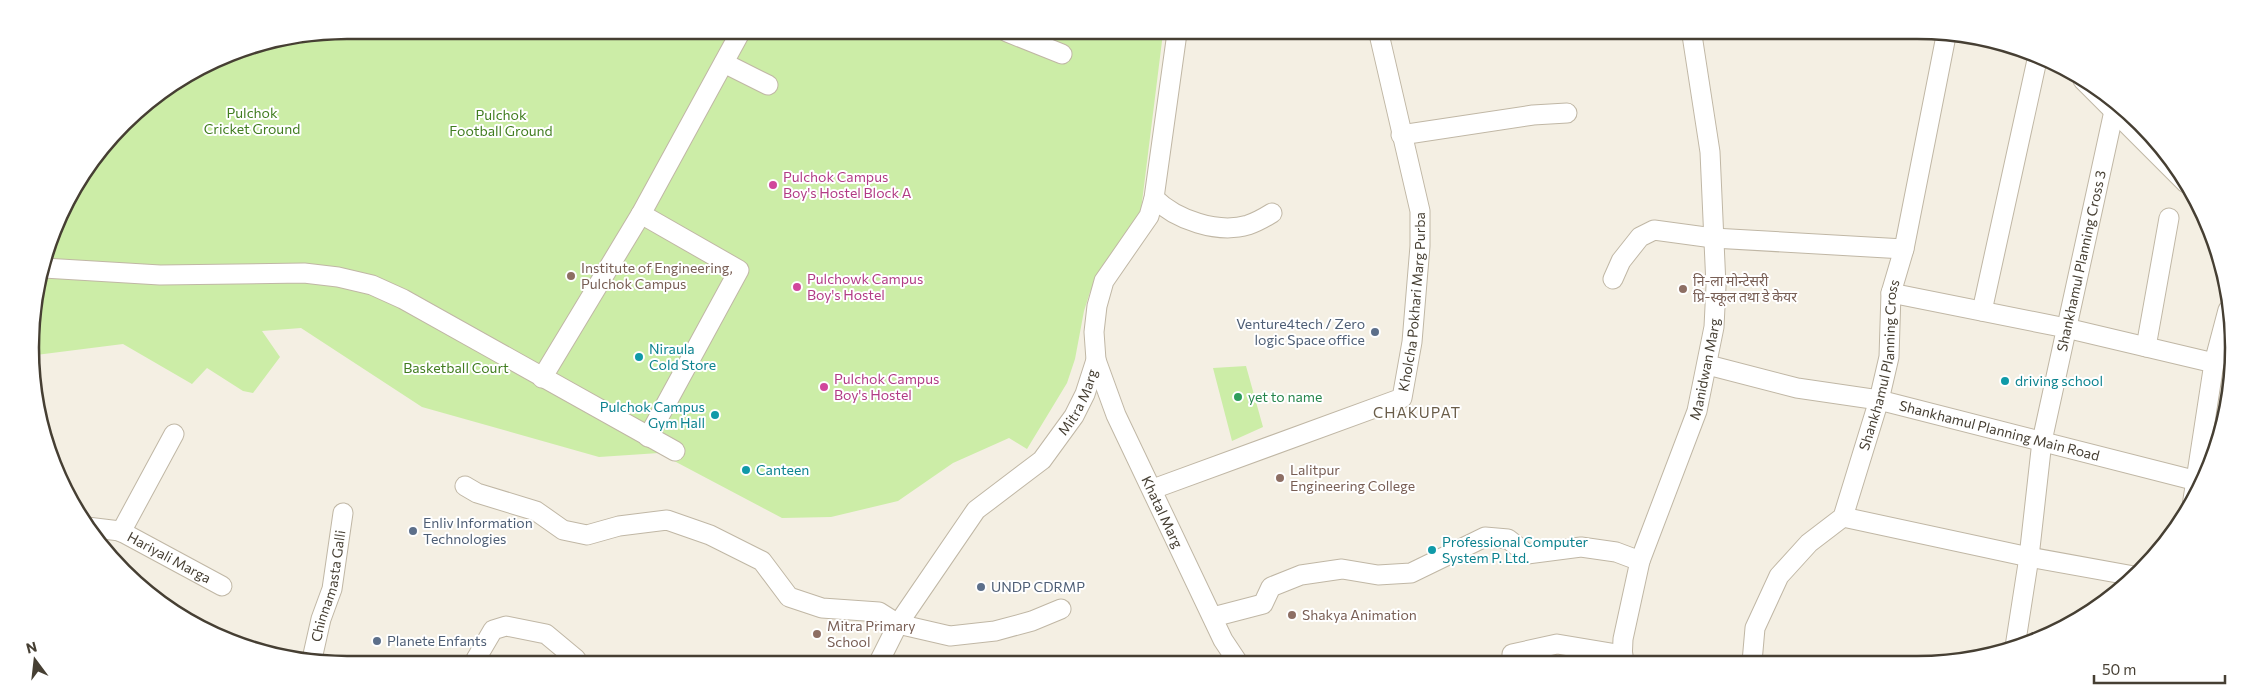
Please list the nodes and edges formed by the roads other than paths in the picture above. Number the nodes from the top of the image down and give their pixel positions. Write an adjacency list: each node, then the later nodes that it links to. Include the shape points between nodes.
1 (737, 39): 8 (street)
2 (1024, 39): 7 (street)
3 (1176, 39): 15 (street, Mitra Marg)
4 (1380, 39): 13 (street, Kholcha Pokhari Marg Purba)
5 (1693, 39): 19 (street, Manidwan Marg, via 1710,152)
6 (1945, 40): 20 (street, Shankhamul Planning Cross)
7 (1062, 54)
8 (724, 63): 10 (street); 17 (street)
9 (2036, 63): 24 (street)
10 (768, 85)
11 (2114, 111): 14 (street); 26 (street, Shankhamul Planning Cross 3)
12 (1567, 113): 13 (street, via 1533,114)
13 (1401, 135): 40 (street, Kholcha Pokhari Marg Purba, via 1420,211 1412,342 1402,398)
14 (2155, 152)
15 (1154, 198): 16 (street, via 1175,214 1214,226 1246,226); 28 (street, Mitra Marg, via 1149,216 1104,282 1094,332)
16 (1272, 213)
17 (641, 214): 31 (street); 34 (street, via 739,270)
18 (2169, 218): 27 (street)
19 (1713, 238): 20 (street); 22 (street, via 1654,230 1640,237 1621,261); 30 (street, Manidwan Marg, via 1716,286)
20 (1904, 249): 23 (street, Shankhamul Planning Cross)
21 (49, 268): 31 (street, via 338,277 372,285 403,300)
22 (1613, 278)
23 (1891, 294): 24 (street); 32 (street, Shankhamul Planning Cross, via 1889,357)
24 (1982, 311): 26 (street)
25 (2225, 323): 29 (street)
26 (2066, 328): 27 (street); 35 (street, Shankhamul Planning Cross 3)
27 (2146, 346): 29 (street)
28 (1096, 360): 40 (street, Khatal Marg, via 1116,415); 51 (street, Mitra Marg, via 1074,416 1042,460 976,510)
29 (2214, 363): 37 (street)
30 (1708, 365): 32 (street, Shankhamul Planning Main Road, via 1797,388); 46 (street, Manidwan Marg, via 1697,411)
31 (542, 378): 34 (street)
32 (1879, 400): 35 (street, Shankhamul Planning Main Road); 42 (street, Shankhamul Planning Cross)
33 (174, 434): 44 (street)
34 (648, 437): 36 (street)
35 (2042, 441): 38 (street, Shankhamul Planning Main Road); 45 (street, Shankhamul Planning Cross 3)
36 (675, 451)
37 (2199, 471)
38 (2195, 480)
39 (465, 486): 51 (street, via 477,493 536,511 563,530 587,536 619,526 667,520 710,535 762,561 789,597 822,608 879,612)
40 (1153, 489): 50 (street, Khatal Marg)
41 (343, 513): 54 (street, Chinnamasta Galli, via 332,589)
42 (1843, 517): 45 (street); 61 (street, via 1809,543 1780,576 1756,628)
43 (98, 529): 44 (street, Hariyali Marga)
44 (121, 532): 48 (street, Hariyali Marga)
45 (2029, 557): 47 (street); 52 (street, Shankhamul Planning Cross 3)
46 (1640, 561): 50 (street, via 1616,552 1581,547 1527,554 1508,539 1485,537 1410,573 1378,576 1342,569 1301,575 1271,587 1263,604); 60 (street, Manidwan Marg)
47 (2126, 575)
48 (222, 586)
49 (1061, 609): 51 (street, via 995,631 950,636)
50 (1212, 617): 58 (street, Khatal Marg)
51 (898, 624): 57 (street, Mitra Marg)
52 (2016, 640)
53 (1512, 654): 59 (street, via 1557,644)
54 (313, 655)
55 (478, 656): 56 (street, via 493,630 506,626 546,634)
56 (571, 656)
57 (882, 656)
58 (1234, 656)
59 (1613, 656)
60 (1622, 656)
61 (1753, 656)

